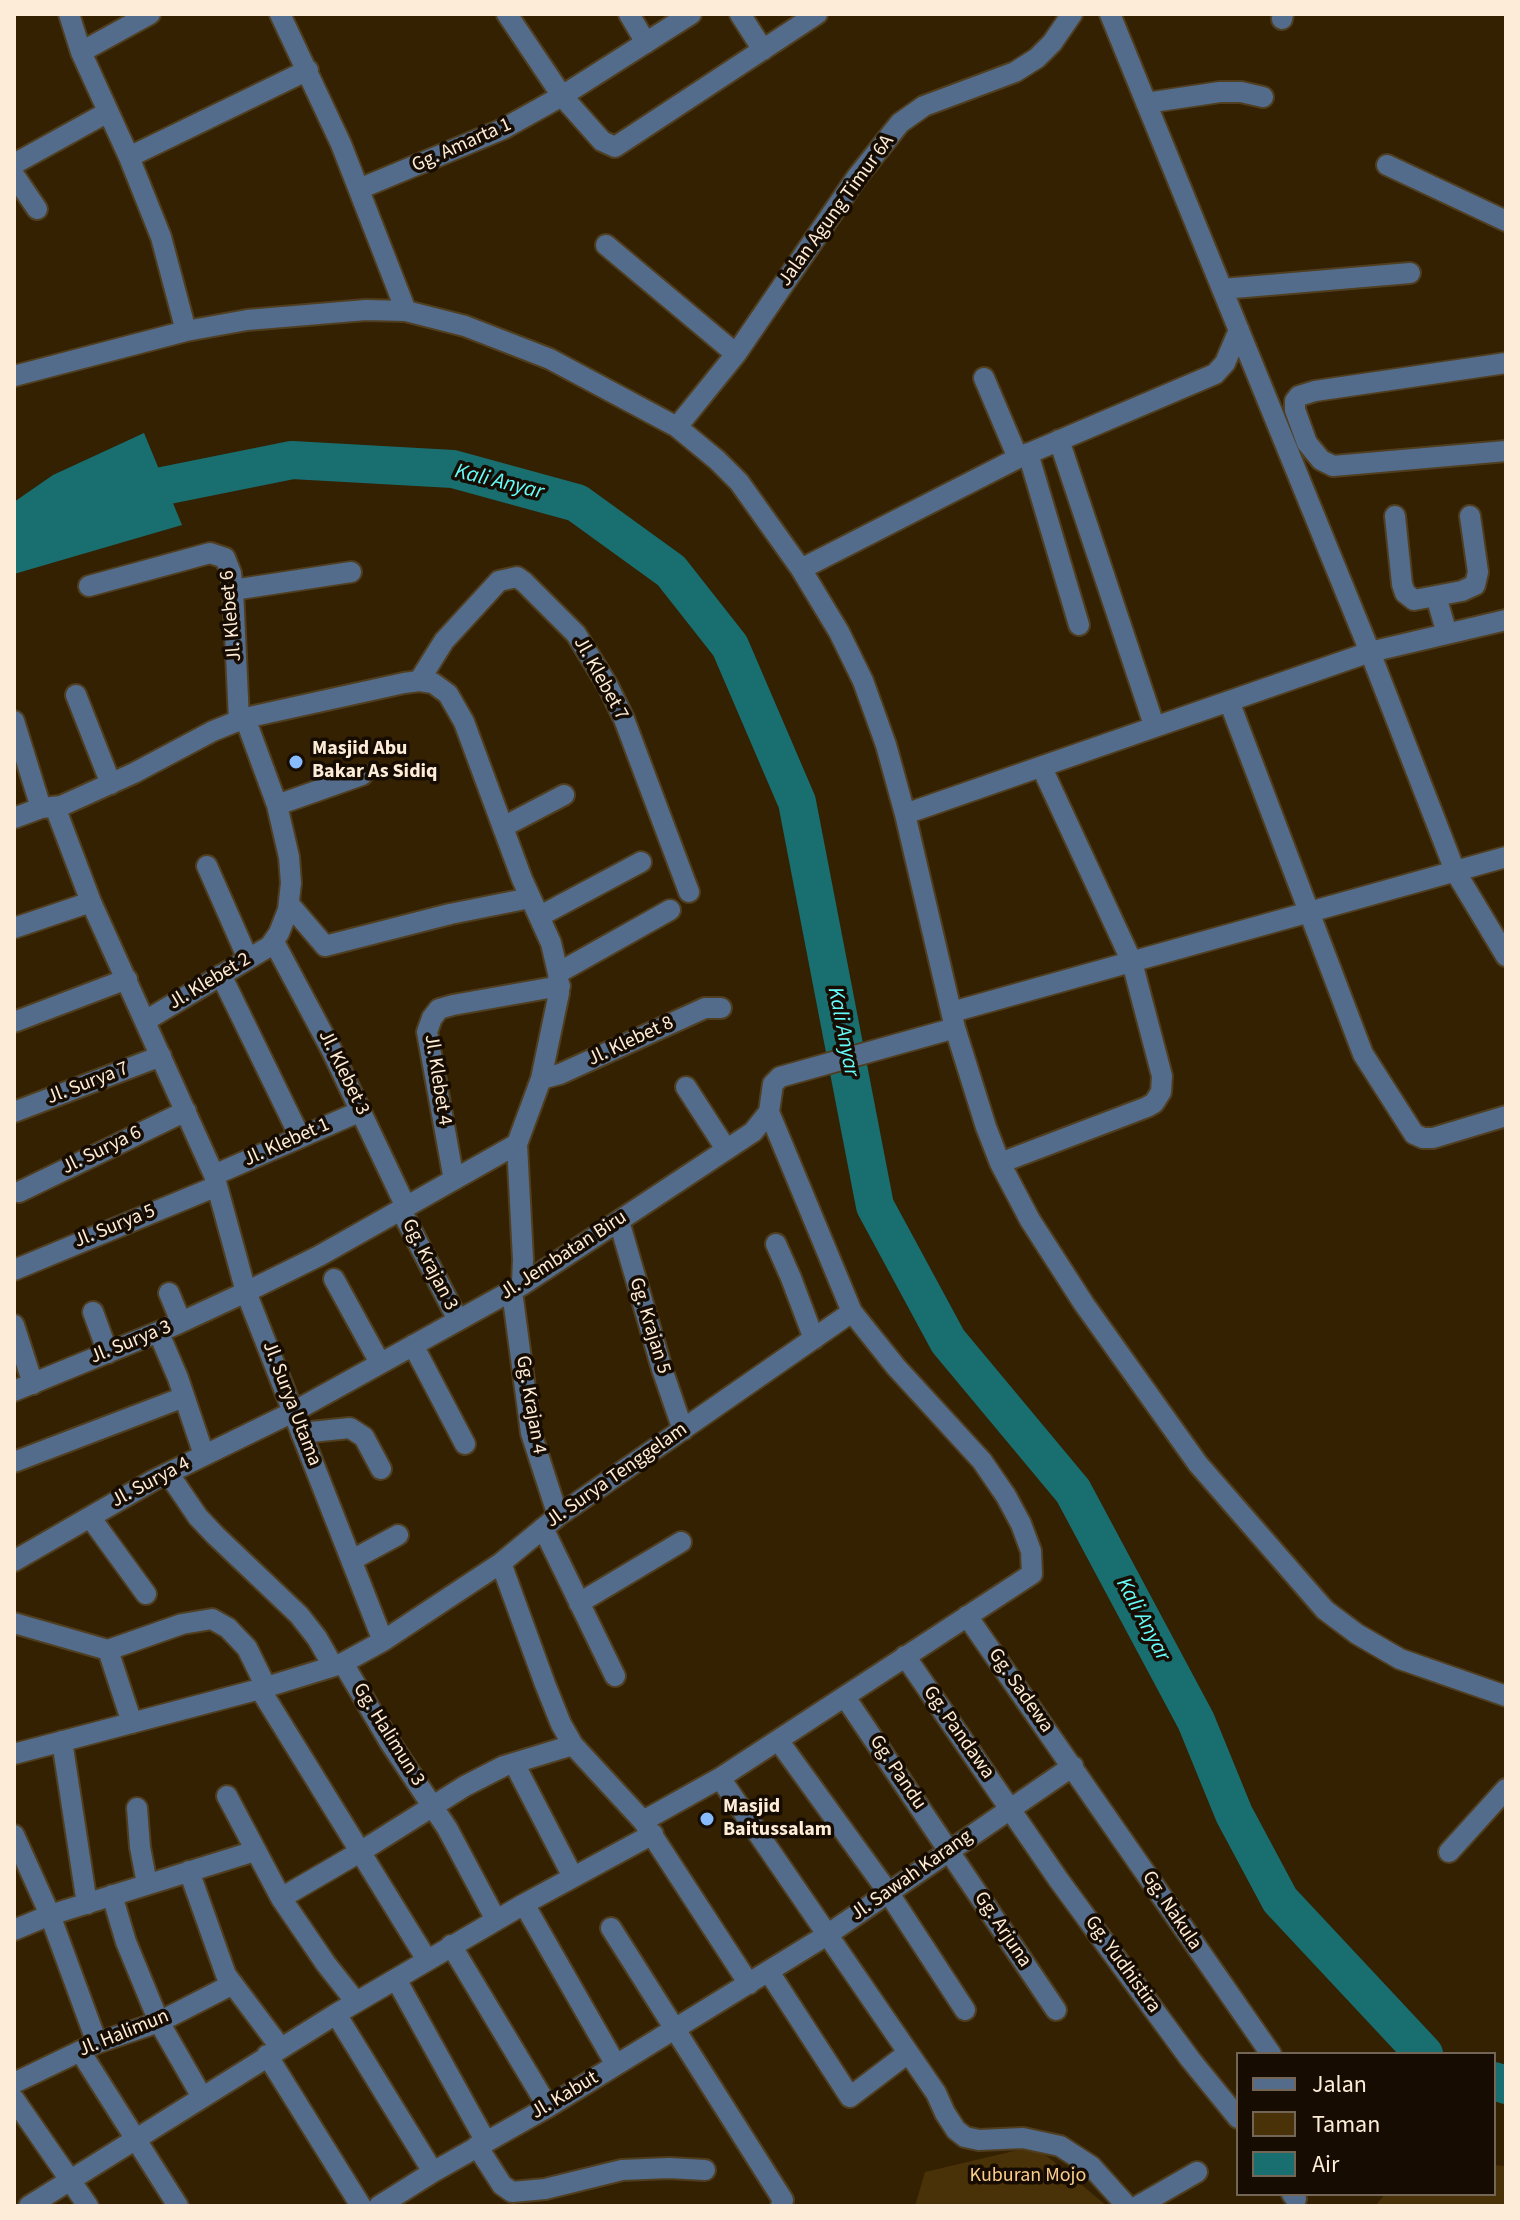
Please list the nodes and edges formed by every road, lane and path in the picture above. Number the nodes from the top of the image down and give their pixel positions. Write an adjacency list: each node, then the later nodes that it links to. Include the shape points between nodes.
1 (69, 14): 13 (street)
2 (150, 14): 13 (street)
3 (280, 14): 14 (street)
4 (507, 14): 15 (street)
5 (629, 14): 11 (street)
6 (691, 14): 11 (street, Gg. Amarta 1)
7 (740, 14): 12 (street)
8 (817, 14): 12 (street)
9 (1072, 14): 32 (street, Jalan Agung Timur 6A, via 1052,43 1015,72 924,106 900,123)
10 (1110, 14): 17 (street)
11 (646, 43): 15 (street, Gg. Amarta 1)
12 (763, 50): 15 (street, via 615,147 602,141)
13 (81, 52): 18 (street)
14 (308, 70): 19 (street); 23 (street)
15 (562, 96): 23 (street, Gg. Amarta 1, via 503,129)
16 (1263, 97): 17 (street, via 1220,92)
17 (1146, 103): 28 (street)
18 (108, 112): 19 (street); 20 (street)
19 (129, 157): 31 (street, via 161,237)
20 (14, 164)
21 (1387, 165): 25 (street)
22 (14, 175): 24 (street)
23 (359, 189): 29 (street)
24 (37, 209)
25 (1506, 221)
26 (606, 245): 32 (street)
27 (1410, 273): 28 (street)
28 (1222, 289): 30 (street)
29 (406, 311): 31 (street, via 290,315); 36 (street, via 465,326 550,359)
30 (1239, 330): 37 (street, via 1215,374); 38 (street)
31 (186, 331): 34 (street)
32 (736, 354): 36 (street, Jalan Agung Timur 6A)
33 (1506, 363): 39 (street, via 1299,396 1295,410)
34 (14, 376)
35 (984, 378): 41 (street)
36 (677, 427): 44 (street, via 739,482)
37 (1059, 440): 41 (street); 58 (street)
38 (1284, 443): 39 (street); 52 (street)
39 (1307, 443): 40 (street, via 1333,466)
40 (1506, 451)
41 (1023, 455): 44 (street); 50 (street)
42 (1395, 516): 48 (street, via 1405,593 1414,600)
43 (1470, 516): 48 (street, via 1475,585)
44 (801, 569): 65 (street, via 863,681)
45 (351, 572): 47 (street)
46 (89, 586): 47 (street, Jl. Klebet 6, via 210,553 229,564)
47 (233, 590): 56 (street, Jl. Klebet 6)
48 (1436, 596): 51 (street)
49 (1506, 620): 51 (street)
50 (1079, 625)
51 (1447, 634): 52 (street)
52 (1370, 652): 55 (street); 71 (street)
53 (419, 681): 56 (street); 67 (street, via 433,683 457,705); 72 (street, Jl. Klebet 7, via 444,641 499,581 517,577 524,582 576,634 608,686)
54 (76, 695): 61 (street)
55 (1229, 701): 58 (street); 77 (street)
56 (242, 719): 61 (street); 63 (street, Jl. Klebet 6)
57 (14, 721): 64 (street, Jl. Surya Utama)
58 (1154, 725): 59 (street)
59 (1042, 768): 65 (street); 82 (street)
60 (362, 775): 63 (street)
61 (111, 784): 64 (street)
62 (564, 795): 67 (street)
63 (277, 805): 74 (street, Jl. Klebet 6, via 289,857)
64 (48, 808): 66 (street); 73 (street, Jl. Surya Utama)
65 (905, 814): 87 (street)
66 (14, 818)
67 (503, 827): 75 (street)
68 (1506, 857): 71 (street)
69 (641, 862): 75 (street)
70 (207, 866): 81 (street)
71 (1455, 871): 77 (street); 80 (street)
72 (689, 892)
73 (91, 902): 78 (street); 84 (street, Jl. Surya Utama)
74 (289, 904): 75 (street, via 325,946 450,914); 79 (street)
75 (535, 907): 85 (street)
76 (670, 910): 85 (street, Jl. Klebet 4)
77 (1308, 912): 82 (street); 97 (street, via 1363,1054 1414,1134 1433,1138)
78 (14, 928)
79 (274, 942): 81 (street, Jl. Klebet 2); 94 (street, Jl. Klebet 3)
80 (1506, 956)
81 (248, 959): 83 (street, Jl. Klebet 2)
82 (1132, 962): 87 (street); 101 (street, via 1162,1076 1159,1097 1147,1107)
83 (221, 975): 88 (street, Jl. Klebet 2); 98 (street)
84 (127, 979): 88 (street, Jl. Surya Utama); 89 (street)
85 (559, 979): 91 (street); 103 (street, Jl. Klebet 4, via 444,1007 432,1018 427,1032)
86 (721, 1008): 91 (street, Jl. Klebet 8, via 705,1008)
87 (953, 1020): 96 (street, Jl. Jembatan Biru, via 902,1042 776,1080); 101 (street)
88 (145, 1021): 90 (street, Jl. Surya Utama)
89 (14, 1022)
90 (161, 1056): 93 (street, Jl. Surya Utama); 95 (street, Jl. Surya 7)
91 (541, 1079): 99 (street)
92 (686, 1087): 100 (street)
93 (186, 1111): 102 (street, Jl. Surya Utama); 104 (street, Jl. Surya 6)
94 (361, 1111): 98 (street, Jl. Klebet 1); 105 (street, Jl. Klebet 3)
95 (14, 1112)
96 (769, 1112): 100 (street, Jl. Jembatan Biru, via 759,1127); 114 (street)
97 (1506, 1116)
98 (300, 1137): 102 (street, Jl. Klebet 1)
99 (517, 1144): 103 (street, Jl. Surya 3); 110 (street, Gg. Krajan 4, via 523,1259)
100 (726, 1149): 106 (street, Jl. Jembatan Biru)
101 (1000, 1163): 150 (street, via 1084,1304 1198,1464 1325,1610 1400,1659)
102 (216, 1180): 108 (street, Jl. Surya 5); 111 (street, Jl. Surya Utama)
103 (454, 1180): 105 (street, Jl. Surya 3)
104 (19, 1192)
105 (404, 1208): 111 (street, Jl. Surya 3); 115 (street, Gg. Krajan 3)
106 (619, 1221): 110 (street, Jl. Jembatan Biru); 126 (street, Gg. Krajan 5)
107 (776, 1244): 119 (street)
108 (14, 1270)
109 (334, 1279): 122 (street)
110 (517, 1288): 115 (street, Jl. Jembatan Biru); 134 (street, Gg. Krajan 4, via 531,1433)
111 (246, 1292): 116 (street, Jl. Surya 3); 125 (street, Jl. Surya Utama)
112 (169, 1293): 116 (street)
113 (93, 1312): 121 (street)
114 (852, 1312): 119 (street, Jl. Surya Tenggelam); 142 (street, via 982,1461 1021,1524 1032,1574)
115 (458, 1320): 120 (street, Jl. Jembatan Biru)
116 (181, 1322): 121 (street, Jl. Surya 3)
117 (14, 1325): 123 (street)
118 (160, 1336): 124 (street)
119 (814, 1339): 126 (street, Jl. Surya Tenggelam)
120 (413, 1345): 122 (street, Jl. Jembatan Biru); 128 (street)
121 (108, 1353): 123 (street, Jl. Surya 3)
122 (380, 1363): 125 (street, Jl. Jembatan Biru)
123 (24, 1387)
124 (184, 1397): 129 (street); 130 (street)
125 (293, 1412): 127 (street, Jl. Surya Utama); 129 (street, Jl. Surya 4)
126 (683, 1430): 134 (street, Jl. Surya Tenggelam)
127 (301, 1433): 131 (street, via 350,1428 364,1437); 137 (street, Jl. Surya Utama)
128 (465, 1444)
129 (204, 1455): 132 (street, Jl. Surya 4)
130 (14, 1462)
131 (381, 1469)
132 (168, 1473): 133 (street, Jl. Surya 4); 147 (street, Gg. Halimun 3, via 198,1517 299,1615)
133 (90, 1517): 138 (street, Jl. Surya 4); 140 (street)
134 (551, 1522): 139 (street, Jl. Surya Tenggelam); 141 (street, Gg. Krajan 4)
135 (398, 1535): 137 (street)
136 (681, 1542): 141 (street)
137 (352, 1560): 144 (street, Jl. Surya Utama)
138 (14, 1561)
139 (501, 1563): 144 (street, Jl. Surya Tenggelam); 155 (street)
140 (146, 1594)
141 (579, 1603): 148 (street, Gg. Krajan 4)
142 (967, 1616): 146 (street); 158 (street, Gg. Sadewa)
143 (14, 1623): 145 (street)
144 (383, 1641): 147 (street)
145 (108, 1650): 149 (street, via 212,1619 247,1648); 152 (street)
146 (905, 1656): 151 (street); 164 (street, Gg. Pandawa)
147 (338, 1665): 149 (street); 162 (street, Gg. Halimun 3)
148 (615, 1676)
149 (263, 1688): 152 (street); 169 (street)
150 (1506, 1696)
151 (845, 1697): 153 (street); 167 (street, Gg. Pandu)
152 (132, 1723): 154 (street)
153 (778, 1740): 159 (street); 174 (street)
154 (62, 1741): 156 (street); 177 (street)
155 (573, 1745): 157 (street); 165 (street)
156 (14, 1754)
157 (514, 1763): 162 (street); 172 (street)
158 (1073, 1766): 164 (street, Jl. Sawah Karang); 198 (street, Gg. Nakula)
159 (720, 1778): 165 (street); 183 (street)
160 (1506, 1789): 170 (street)
161 (227, 1796): 168 (street)
162 (433, 1806): 169 (street); 180 (street, Gg. Halimun 3)
163 (137, 1808): 173 (street)
164 (1010, 1809): 167 (street, Jl. Sawah Karang); 205 (street, Gg. Yudhistira)
165 (648, 1827): 172 (street); 189 (street)
166 (14, 1835): 179 (street)
167 (948, 1850): 174 (street, Jl. Sawah Karang); 192 (street, Gg. Arjuna)
168 (255, 1851): 171 (street); 176 (street)
169 (360, 1852): 176 (street); 185 (street)
170 (1449, 1852)
171 (189, 1871): 173 (street); 188 (street, via 215,1949)
172 (573, 1877): 178 (street)
173 (147, 1884): 175 (street)
174 (888, 1892): 183 (street, Jl. Sawah Karang); 191 (street)
175 (112, 1895): 177 (street); 194 (street)
176 (281, 1898): 190 (street)
177 (87, 1904): 179 (street)
178 (524, 1904): 180 (street); 200 (street)
179 (50, 1915): 182 (street); 196 (street)
180 (496, 1920): 184 (street)
181 (611, 1928): 195 (street)
182 (14, 1930)
183 (827, 1935): 186 (street, Jl. Sawah Karang); 199 (street)
184 (451, 1945): 185 (street); 204 (street)
185 (427, 1960): 187 (street)
186 (769, 1972): 189 (street, Jl. Sawah Karang); 199 (street, via 850,2097)
187 (396, 1979): 190 (street); 206 (street)
188 (233, 1984): 194 (street, Jl. Halimun); 197 (street)
189 (749, 1984): 195 (street, Jl. Kabut)
190 (356, 2002): 193 (street)
191 (965, 2010)
192 (1056, 2010)
193 (336, 2014): 197 (street); 208 (street)
194 (159, 2022): 196 (street, Jl. Halimun); 202 (street)
195 (675, 2030): 200 (street, Jl. Kabut); 216 (street, via 783,2200)
196 (89, 2047): 201 (street, Jl. Halimun); 213 (street)
197 (274, 2051): 202 (street); 214 (street)
198 (1270, 2052)
199 (908, 2053): 217 (street, via 965,2137 1023,2138 1060,2146 1091,2166)
200 (616, 2065): 204 (street, Jl. Kabut)
201 (14, 2083)
202 (202, 2097): 210 (street)
203 (14, 2099): 210 (street)
204 (548, 2107): 206 (street, Jl. Kabut)
205 (1236, 2116)
206 (481, 2144): 207 (street, via 502,2185 512,2192 622,2170); 208 (street, Jl. Kabut)
207 (705, 2170)
208 (433, 2172): 215 (street, Jl. Kabut)
209 (1197, 2172): 218 (street)
210 (72, 2179): 211 (street); 212 (street)
211 (29, 2206)
212 (88, 2206)
213 (178, 2206)
214 (361, 2206)
215 (379, 2206)
216 (781, 2206)
217 (1127, 2206)
218 (1138, 2206)

